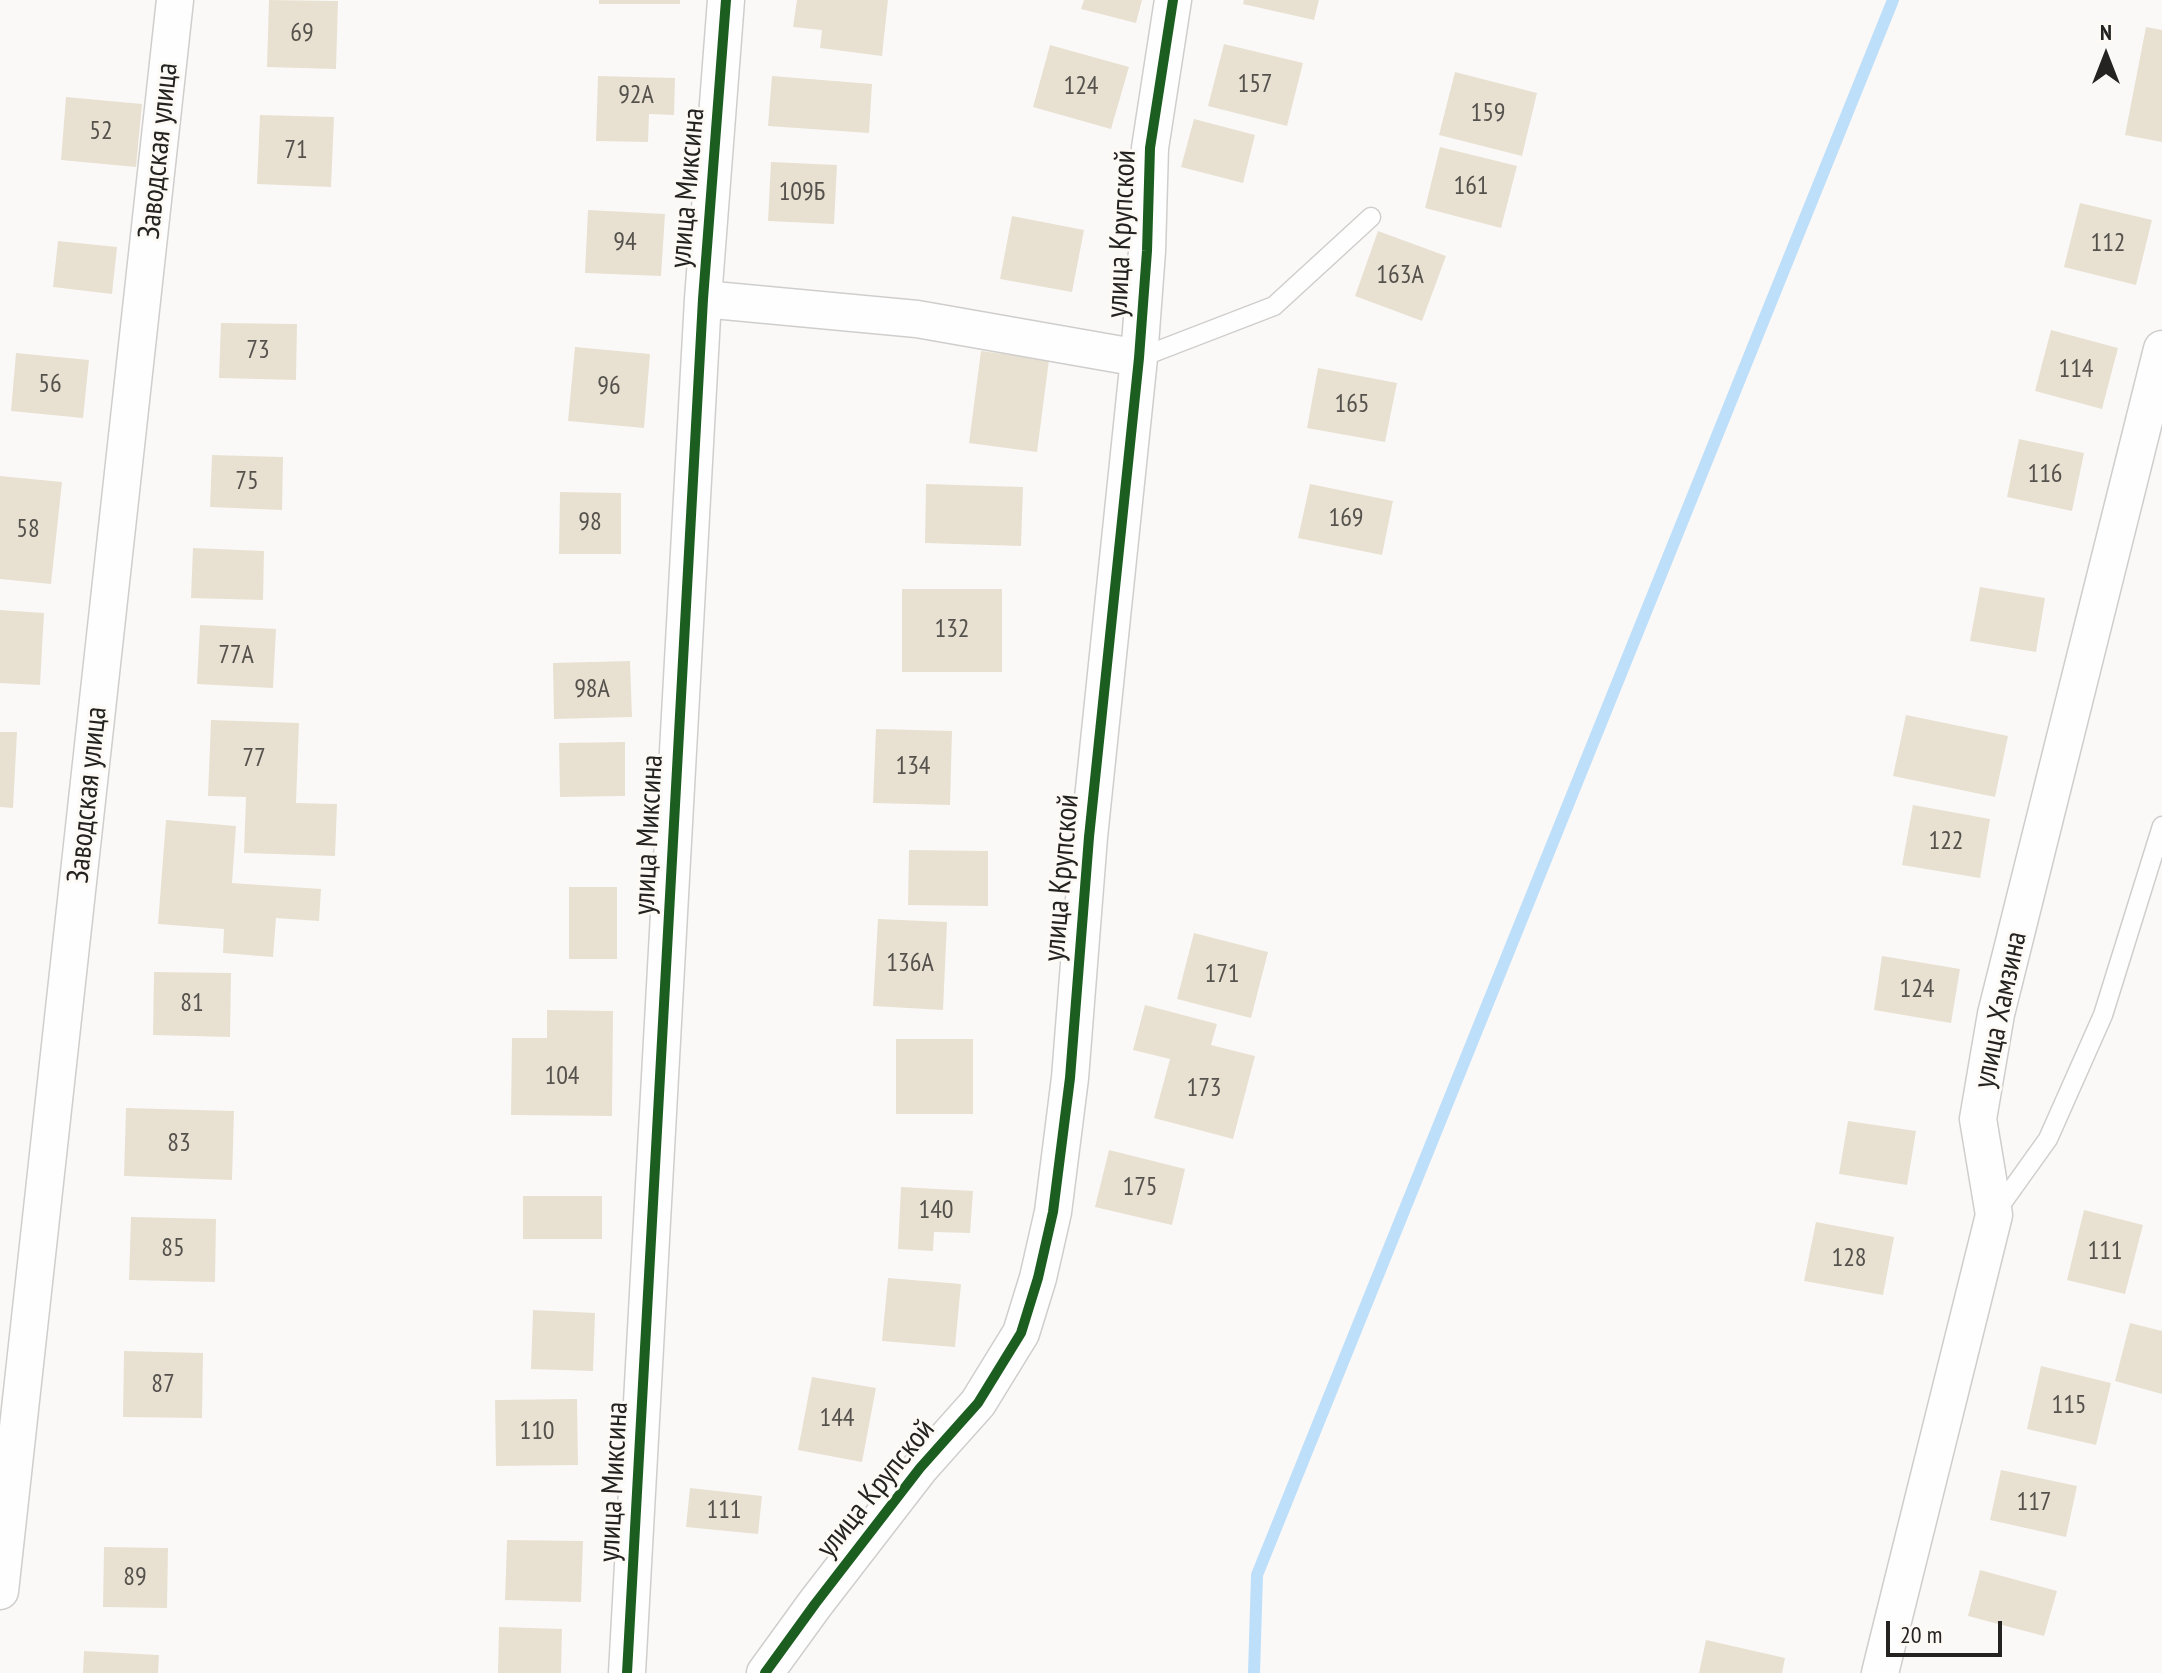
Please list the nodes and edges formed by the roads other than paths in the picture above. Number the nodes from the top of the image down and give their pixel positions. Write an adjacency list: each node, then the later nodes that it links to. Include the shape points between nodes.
1 (175, 0): 10 (street, Заводская улица)
2 (726, 0): 5 (street, улица Миксина)
3 (1173, 0): 7 (street, улица Крупской, via 1150,148)
4 (1371, 217): 7 (lane, via 1274,306)
5 (703, 299): 7 (street, via 917,319); 11 (street, улица Миксина)
6 (2162, 349): 9 (street, улица Хамзина, via 1996,1014 1978,1119)
7 (1139, 358): 12 (street, улица Крупской, via 1089,837 1070,1078 1053,1212 1038,1278 1021,1333 978,1403 920,1468)
8 (2162, 826): 9 (lane, via 2103,1015 2048,1139)
9 (1994, 1215): 13 (street, улица Хамзина)
10 (0, 1591)
11 (627, 1673)
12 (765, 1673)
13 (1880, 1673)

